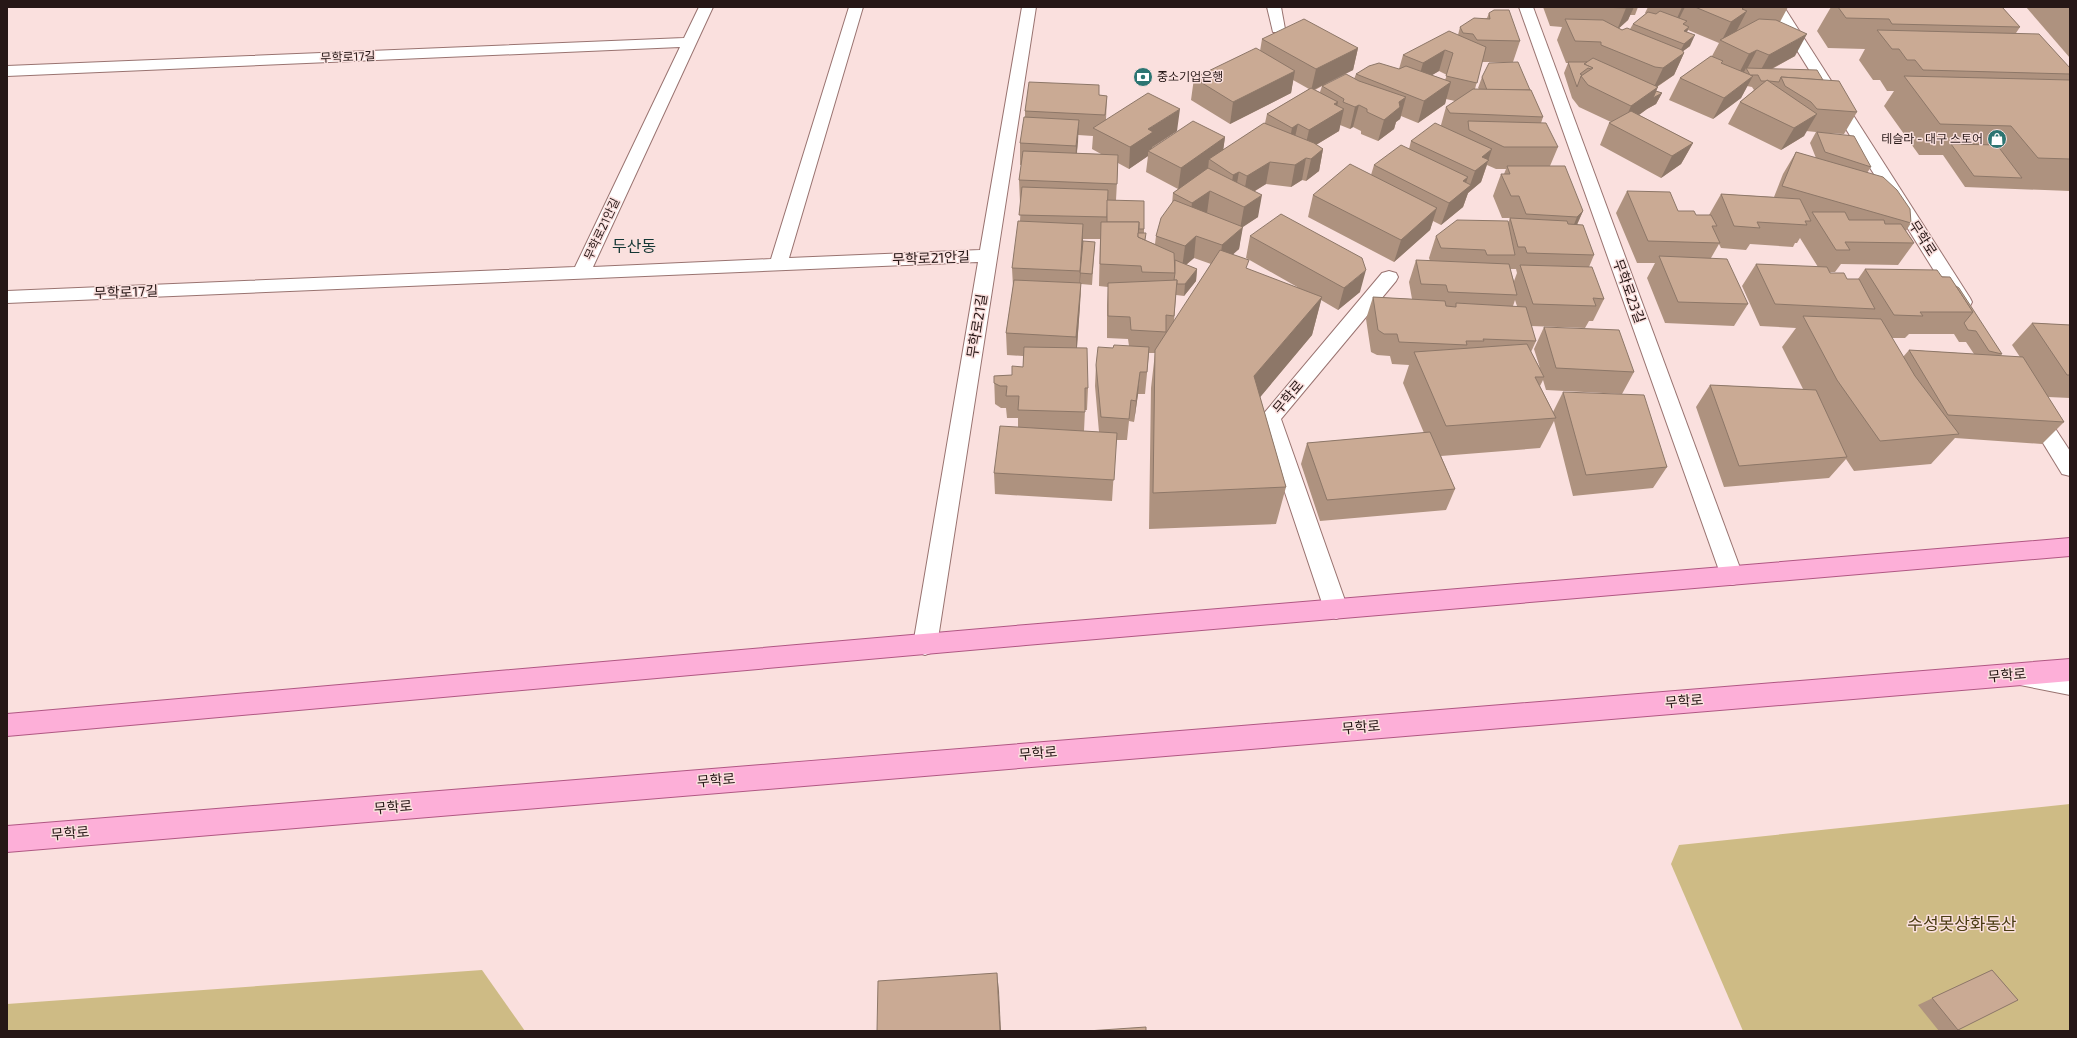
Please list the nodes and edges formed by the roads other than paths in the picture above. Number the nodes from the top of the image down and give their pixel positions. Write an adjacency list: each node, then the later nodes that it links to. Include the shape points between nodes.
1 (706, 7): 8 (street, 무학로21안길)
2 (856, 7): 11 (street)
3 (1029, 7): 10 (street, 무학로21길)
4 (1274, 7): 7 (street)
5 (1526, 7): 19 (street, 무학로23길)
6 (1777, 7): 15 (street, 무학로)
7 (1278, 29)
8 (689, 42): 9 (street, 무학로17길); 12 (street, 무학로21안길)
9 (7, 71)
10 (988, 256): 11 (street, 무학로21안길); 21 (street, 무학로21길)
11 (778, 265): 12 (street, 무학로21안길)
12 (581, 273): 14 (street, 무학로17길)
13 (1389, 277): 20 (street, 무학로, via 1270,418)
14 (7, 297)
15 (1972, 315)
16 (2023, 395): 17 (street)
17 (2070, 468)
18 (2070, 547): 19 (main road)
19 (1732, 576): 20 (main road)
20 (1336, 609): 21 (main road)
21 (925, 645): 25 (main road)
22 (2070, 670): 23 (main road, 무학로)
23 (2012, 674): 24 (street); 26 (main road, 무학로)
24 (2070, 684)
25 (7, 724)
26 (7, 839)

